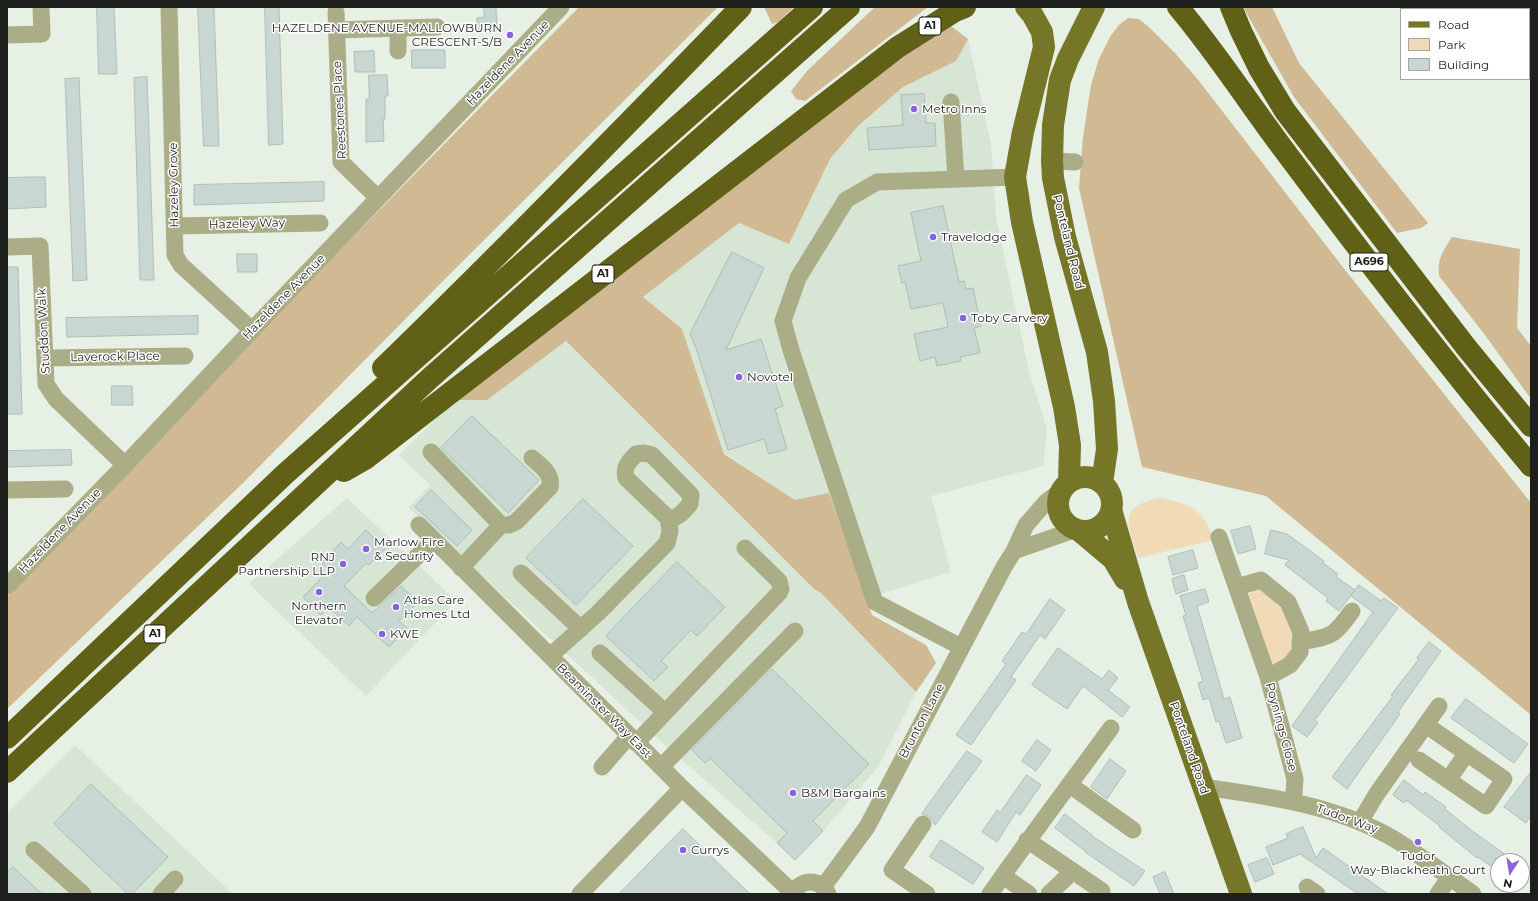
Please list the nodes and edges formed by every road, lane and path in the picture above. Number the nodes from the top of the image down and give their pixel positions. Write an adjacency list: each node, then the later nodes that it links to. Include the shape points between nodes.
1 (41, 7): 16 (street, via 42,34)
2 (169, 7): 25 (street, Hazeley Grove)
3 (561, 7): 23 (street, Hazeldene Avenue)
4 (741, 7): 35 (highway, A1, via 491,262 321,428)
5 (812, 7): 35 (highway, A1)
6 (850, 7): 40 (highway, A1, via 435,373)
7 (965, 7): 40 (highway, A1, via 898,47 364,459)
8 (1026, 7): 21 (main road, via 1042,32 1044,47)
9 (1094, 7): 19 (main road, Ponteland Road, via 1060,80 1053,125)
10 (1178, 7): 34 (highway, A696, via 1372,266)
11 (1231, 7): 30 (highway, A696, via 1259,68 1285,111 1466,347)
12 (336, 12): 15 (street, Reestones Place)
13 (437, 27): 14 (street)
14 (398, 28): 15 (street); 17 (street)
15 (336, 30): 23 (street, Reestones Place, via 341,162)
16 (7, 35)
17 (398, 51)
18 (951, 102): 22 (street)
19 (1052, 161): 20 (street); 36 (main road, Ponteland Road, via 1065,237 1097,352 1107,449)
20 (1075, 162)
21 (1015, 177): 22 (street); 37 (main road, via 1022,222 1064,407 1070,445)
22 (956, 179): 60 (street, via 877,182 846,200 798,278 783,321 875,602)
23 (378, 198): 27 (street, Hazeldene Avenue)
24 (320, 222): 25 (street, Hazeley Way)
25 (175, 226): 27 (street, Hazeley Grove, via 175,255 181,265)
26 (7, 247): 29 (street, Studdon Walk, via 40,246)
27 (252, 330): 33 (street, Hazeldene Avenue)
28 (185, 356): 29 (street, Laverock Place)
29 (45, 358): 33 (street, Studdon Walk, via 46,384 56,399)
30 (1531, 426)
31 (431, 452): 44 (street)
32 (532, 458): 44 (street, via 550,475 550,487 516,522)
33 (125, 465): 52 (street, Hazeldene Avenue)
34 (1531, 466)
35 (285, 474): 68 (highway, A1)
36 (1102, 483): 37 (main road, via 1092,478 1080,477); 41 (main road, via 1110,491)
37 (1065, 486): 45 (main road, via 1058,503 1060,516); 49 (street, Brunton Lane, via 1046,502 1026,525)
38 (65, 489): 39 (street)
39 (7, 490)
40 (303, 495): 74 (highway, A1)
41 (1112, 513): 45 (main road, via 1100,528 1094,531); 55 (main road, Ponteland Road)
42 (668, 518): 57 (street, via 670,531 667,543)
43 (418, 525): 47 (street, Beaminster Way East)
44 (501, 525): 50 (street)
45 (1078, 531): 49 (street); 55 (main road, Ponteland Road, via 1113,559)
46 (1219, 537): 53 (street, Poynings Close)
47 (434, 540): 50 (street, Beaminster Way East); 54 (street)
48 (745, 548): 65 (street, via 778,581 781,589)
49 (1014, 551): 60 (street, Brunton Lane)
50 (461, 568): 62 (street, Beaminster Way East)
51 (521, 573): 57 (street)
52 (7, 586)
53 (1237, 587): 59 (street, Poynings Close, via 1261,580 1288,602 1301,632); 63 (street, Poynings Close)
54 (374, 598)
55 (1138, 602): 78 (main road, Ponteland Road)
56 (1352, 611): 59 (street, via 1335,633)
57 (581, 629): 62 (street)
58 (795, 631): 73 (street)
59 (1300, 642): 63 (street, Poynings Close, via 1300,652 1290,665)
60 (961, 648): 89 (street, Brunton Lane, via 867,827)
61 (600, 653): 65 (street)
62 (550, 656): 69 (street, Beaminster Way East)
63 (1268, 677): 79 (street, Poynings Close, via 1295,779)
64 (1439, 706): 66 (street)
65 (665, 712): 69 (street)
66 (1426, 725): 70 (street); 80 (street)
67 (1111, 728): 76 (street)
68 (7, 738)
69 (633, 739): 72 (street); 73 (street, Beaminster Way East)
70 (1467, 753): 75 (street); 75 (street, via 1504,779 1486,806)
71 (1419, 760): 75 (street)
72 (602, 767)
73 (661, 768): 77 (street, Beaminster Way East)
74 (7, 772)
75 (1448, 780)
76 (1070, 785): 82 (street); 83 (street)
77 (682, 788): 90 (street, Beaminster Way East); 93 (street)
78 (1203, 788): 79 (street, Tudor Way); 99 (main road, Ponteland Road)
79 (1292, 802): 80 (street, Tudor Way, via 1325,809)
80 (1360, 822): 87 (street, Tudor Way, via 1391,837)
81 (923, 824): 94 (street, via 892,870)
82 (1133, 830)
83 (1028, 840): 85 (street); 86 (street)
84 (34, 850): 91 (street)
85 (1073, 871): 97 (street); 98 (street, via 1102,891)
86 (1003, 876): 95 (street); 96 (street)
87 (1450, 877): 100 (street); 101 (street, Tudor Way)
88 (175, 879): 92 (street)
89 (825, 890): 90 (street, Brunton Lane, via 812,882 806,882)
90 (793, 893)
91 (83, 894)
92 (161, 894)
93 (580, 894)
94 (927, 894)
95 (990, 894)
96 (1030, 894)
97 (1049, 894)
98 (1100, 894)
99 (1241, 894)
100 (1438, 894)
101 (1473, 894)

